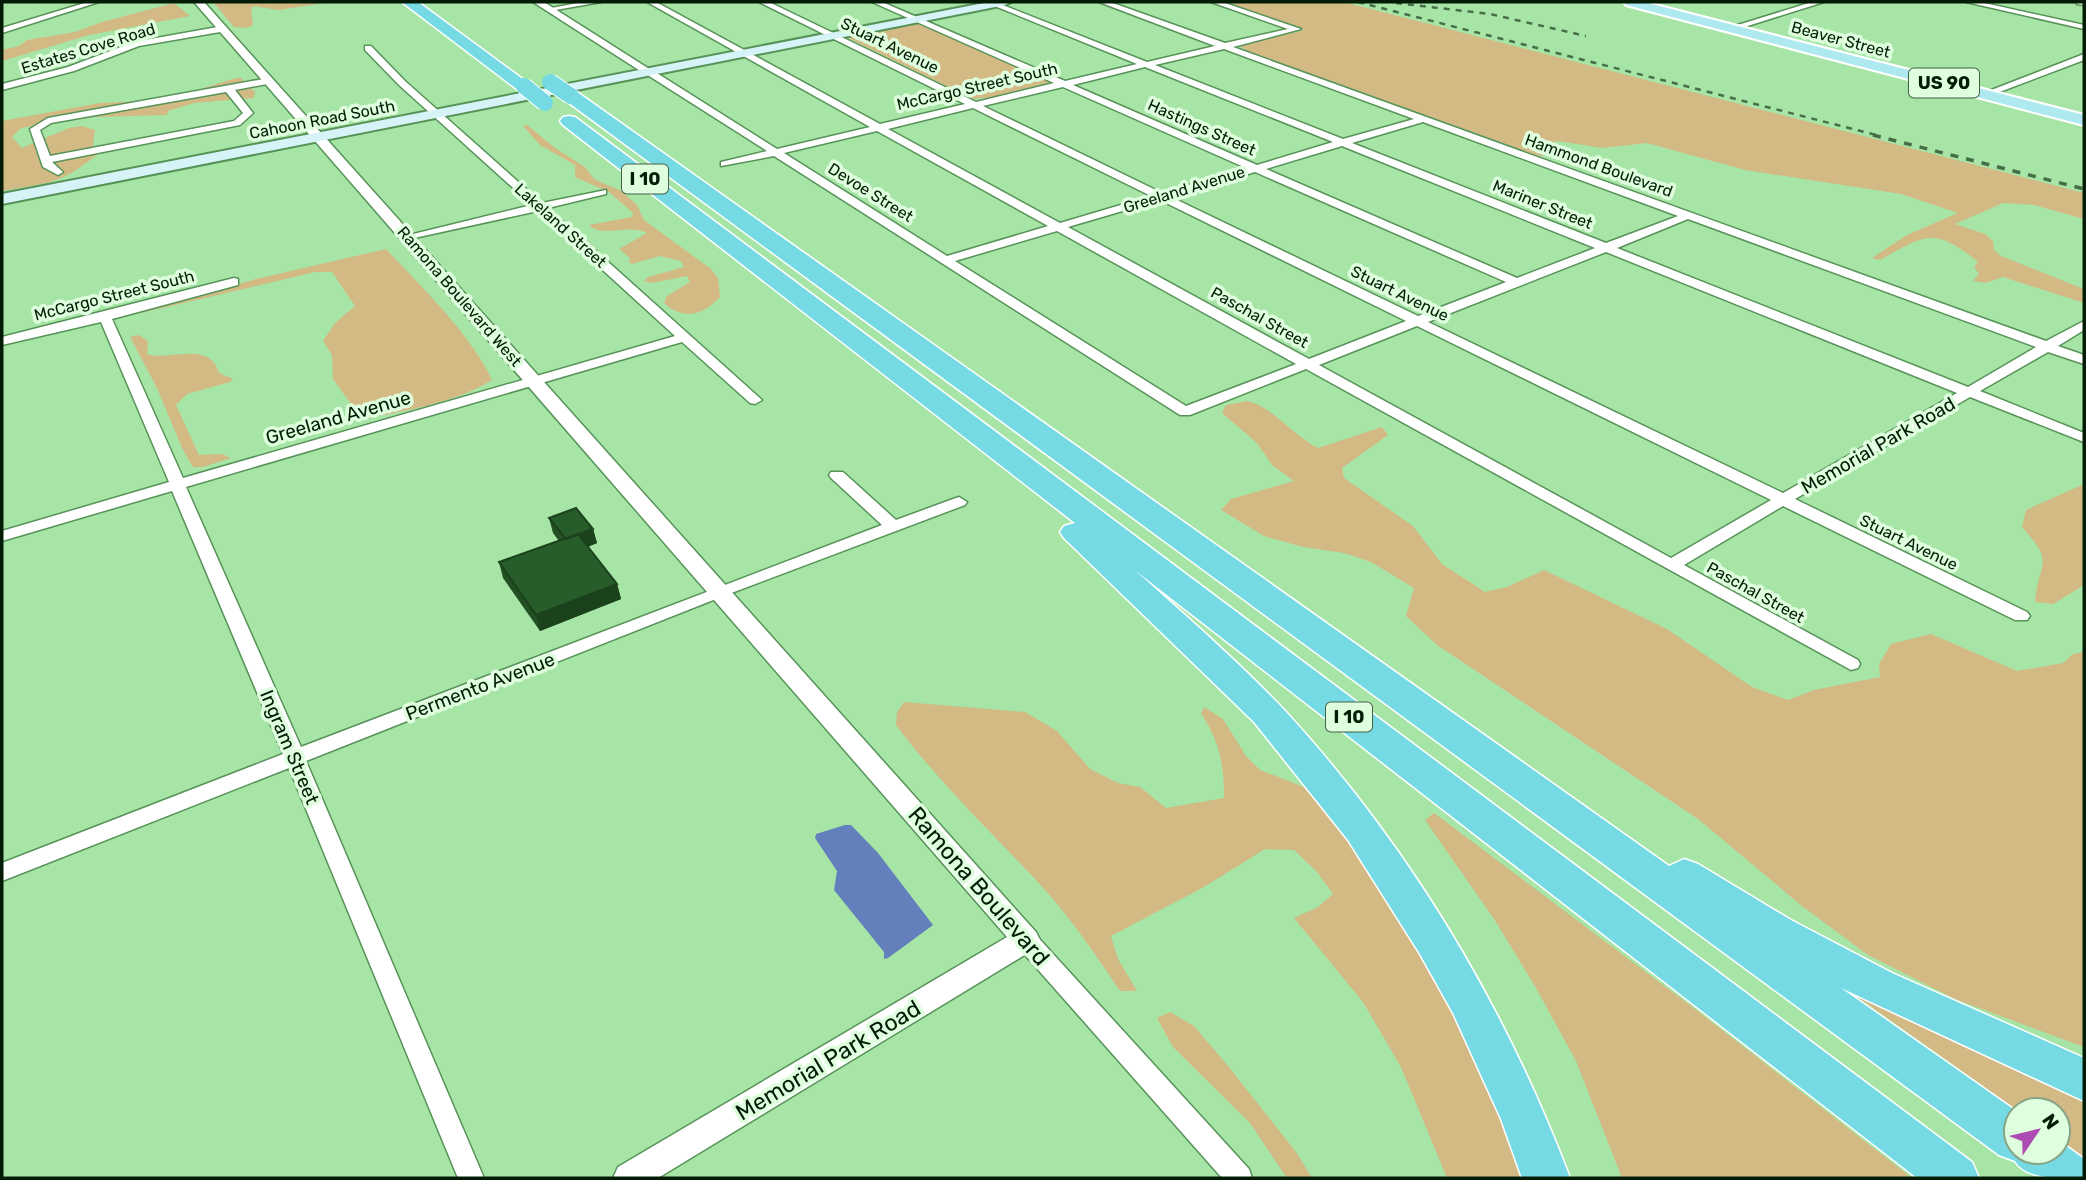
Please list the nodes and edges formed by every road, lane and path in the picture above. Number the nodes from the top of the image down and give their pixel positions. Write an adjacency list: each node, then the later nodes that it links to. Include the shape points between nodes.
1 (95, 2): 20 (street)
2 (199, 2): 19 (street, Ramona Boulevard West)
3 (409, 2): 54 (highway, I 10, bridge)
4 (538, 2): 15 (street, Devoe Street)
5 (597, 2): 15 (street)
6 (650, 2): 24 (street, Paschal Street)
7 (763, 2): 21 (street, Stuart Avenue)
8 (876, 2): 16 (street, Hastings Street)
9 (996, 2): 16 (main road); 26 (street, Mariner Street)
10 (1102, 2): 22 (street, Hammond Boulevard)
11 (1215, 2): 22 (street, McCargo Street South, via 1297,29)
12 (1630, 2): 18 (main road, Beaver Street / US 90)
13 (1820, 2): 18 (street)
14 (1970, 2): 17 (street)
15 (550, 9): 27 (street, Devoe Street)
16 (916, 19): 21 (main road); 30 (street, Hastings Street)
17 (2084, 27)
18 (1732, 28): 33 (main road, Beaver Street / US 90)
19 (223, 29): 28 (street, Ramona Boulevard West); 31 (street, Estates Cove Road, via 137,44 71,69)
20 (2, 31)
21 (832, 36): 24 (main road); 34 (street, Stuart Avenue)
22 (1224, 47): 26 (street, McCargo Street South); 36 (street, Hammond Boulevard)
23 (368, 48): 35 (street, Lakeland Street)
24 (743, 53): 27 (main road, Cahoon Road South); 38 (street, Paschal Street)
25 (2084, 57): 33 (street)
26 (1147, 65): 30 (street, McCargo Street South); 40 (street, Mariner Street)
27 (649, 72): 35 (main road, Cahoon Road South); 41 (street, Devoe Street)
28 (269, 81): 32 (street); 39 (street, Ramona Boulevard West)
29 (553, 84): 80 (highway, I 10)
30 (1064, 84): 34 (street, McCargo Street South); 44 (street, Hastings Street)
31 (2, 87)
32 (228, 88): 42 (street, via 48,121 34,129); 42 (street, via 248,113 232,125)
33 (1986, 94): 37 (main road, Beaver Street / US 90)
34 (974, 105): 38 (street, McCargo Street South); 47 (street, Stuart Avenue)
35 (437, 114): 39 (main road, Cahoon Road South); 49 (street, Lakeland Street)
36 (1423, 119): 40 (street, Greeland Avenue); 50 (street, Hammond Boulevard)
37 (2084, 120)
38 (878, 127): 41 (street, McCargo Street South); 51 (street, Paschal Street)
39 (320, 137): 48 (main road, Cahoon Road South); 52 (street, Ramona Boulevard West)
40 (1344, 143): 44 (street, Greeland Avenue); 53 (street, Mariner Street)
41 (775, 152): 43 (street, McCargo Street South); 55 (street, Devoe Street)
42 (46, 160): 45 (street, via 48,167)
43 (725, 164)
44 (1256, 168): 47 (street, Greeland Avenue); 57 (street, Hastings Street)
45 (58, 172)
46 (602, 192): 49 (street)
47 (1162, 197): 51 (street, Greeland Avenue); 59 (street, Stuart Avenue)
48 (2, 199)
49 (541, 207): 52 (street); 61 (street, Lakeland Street)
50 (1688, 216): 53 (street); 63 (street, Hammond Boulevard)
51 (1058, 226): 55 (street, Greeland Avenue); 65 (street, Paschal Street)
52 (409, 238): 66 (street, Ramona Boulevard West)
53 (1604, 247): 57 (street); 67 (street, Mariner Street)
54 (745, 255): 90 (highway, via 757,275 843,348 1130,581 1281,729 1362,831 1436,945 1504,1072); 91 (highway, I 10)
55 (946, 260): 65 (street, Devoe Street, via 1185,412)
56 (234, 282): 58 (street, McCargo Street South)
57 (1516, 282): 59 (street)
58 (105, 317): 62 (street, McCargo Street South); 71 (street, Ingram Street)
59 (1416, 321): 65 (street); 72 (street, Stuart Avenue)
60 (2084, 325): 63 (street, Memorial Park Road)
61 (685, 337): 66 (street, Greeland Avenue); 68 (street, Lakeland Street)
62 (2, 341)
63 (2047, 346): 64 (street, Hammond Boulevard); 67 (street, Memorial Park Road)
64 (2084, 360)
65 (1308, 363): 76 (street, Paschal Street)
66 (533, 379): 71 (street, Greeland Avenue); 77 (street, Ramona Boulevard West)
67 (1969, 392): 69 (street, Mariner Street); 72 (street, Memorial Park Road)
68 (755, 400)
69 (2084, 438)
70 (837, 475): 74 (street)
71 (176, 485): 75 (street, Greeland Avenue); 81 (street, Ingram Street)
72 (1784, 500): 76 (street, Memorial Park Road); 78 (street, Stuart Avenue)
73 (959, 502): 74 (street, Permento Avenue)
74 (893, 526): 77 (street, Permento Avenue)
75 (2, 536)
76 (1671, 565): 79 (street, Paschal Street)
77 (720, 591): 81 (street, Permento Avenue); 83 (street, Ramona Boulevard)
78 (2021, 616)
79 (1851, 664)
80 (1417, 706): 84 (highway, via 1523,765 1668,865 1776,932 1877,986); 85 (highway, I 10)
81 (295, 758): 82 (street, Permento Avenue); 87 (street, Ingram Street)
82 (2, 872)
83 (1026, 940): 88 (street, Memorial Park Road); 89 (street, Ramona Boulevard)
84 (2084, 1080)
85 (2002, 1129)
86 (2054, 1166): 92 (highway)
87 (471, 1178)
88 (629, 1178)
89 (1239, 1178)
90 (1546, 1178)
91 (1955, 1178)
92 (2071, 1178)

